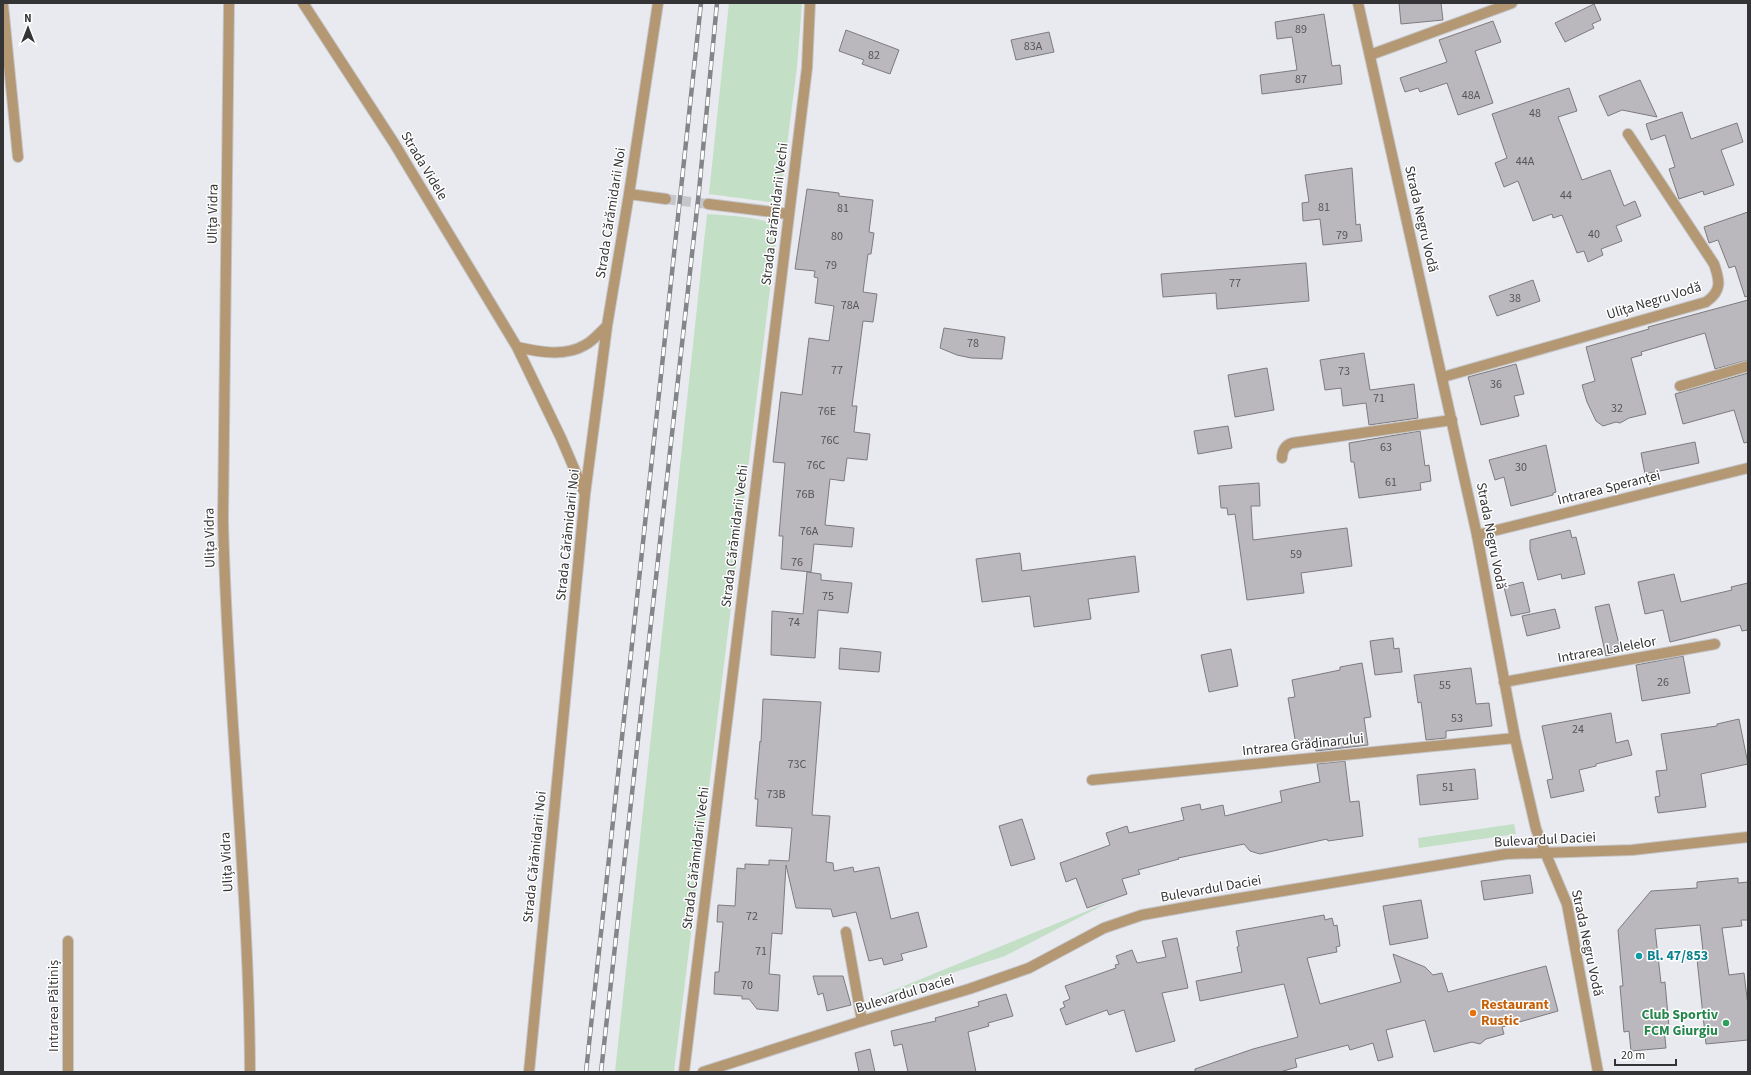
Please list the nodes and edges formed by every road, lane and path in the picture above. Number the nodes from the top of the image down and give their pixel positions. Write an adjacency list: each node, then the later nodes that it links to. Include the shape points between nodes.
1 (229, 3): 35 (street, Ulița Vidra, via 223,520 248,976)
2 (302, 3): 16 (street, Strada Videle, via 394,143)
3 (658, 3): 11 (street, Strada Cărămidarii Noi)
4 (810, 3): 14 (street, Strada Cărămidarii Vechi, via 807,68)
5 (1358, 3): 8 (street, Strada Negru Vodă)
6 (1512, 3): 8 (street)
7 (3, 5): 10 (street)
8 (1370, 55): 18 (street, Strada Negru Vodă)
9 (1628, 134): 18 (street, Ulița Negru Vodă, via 1714,264 1719,284 1715,296 1706,302)
10 (18, 157)
11 (629, 194): 12 (street); 15 (street, Strada Cărămidarii Noi)
12 (666, 199)
13 (708, 204): 14 (street)
14 (789, 214): 37 (street, Strada Cărămidarii Vechi)
15 (606, 326): 16 (street, via 586,345 569,352 536,352); 23 (street, Strada Cărămidarii Noi)
16 (517, 347): 23 (street, Strada Videle)
17 (1748, 366): 19 (street)
18 (1442, 378): 20 (street, Strada Negru Vodă)
19 (1680, 386)
20 (1452, 420): 21 (street, via 1292,443 1284,448); 24 (street, Strada Negru Vodă)
21 (1282, 458)
22 (1748, 468): 24 (street, Intrarea Speranței)
23 (585, 494): 36 (street, Strada Cărămidarii Noi)
24 (1477, 535): 26 (street, Strada Negru Vodă)
25 (1715, 644): 26 (street, Intrarea Lalelelor)
26 (1504, 682): 27 (street, Strada Negru Vodă)
27 (1515, 738): 28 (street, Intrarea Grădinarului); 30 (street, Strada Negru Vodă, via 1536,829)
28 (1092, 780)
29 (1748, 837): 30 (street, Bulevardul Daciei, via 1626,850)
30 (1545, 852): 33 (street, Bulevardul Daciei, via 1506,854 1142,915 1104,928 1028,968 969,990); 39 (street, Strada Negru Vodă, via 1566,904)
31 (846, 932): 33 (street)
32 (68, 941): 34 (street, Intrarea Păltiniș)
33 (862, 1021): 38 (street, Bulevardul Daciei)
34 (68, 1072)
35 (250, 1072)
36 (529, 1072)
37 (684, 1072)
38 (703, 1072)
39 (1598, 1072)

